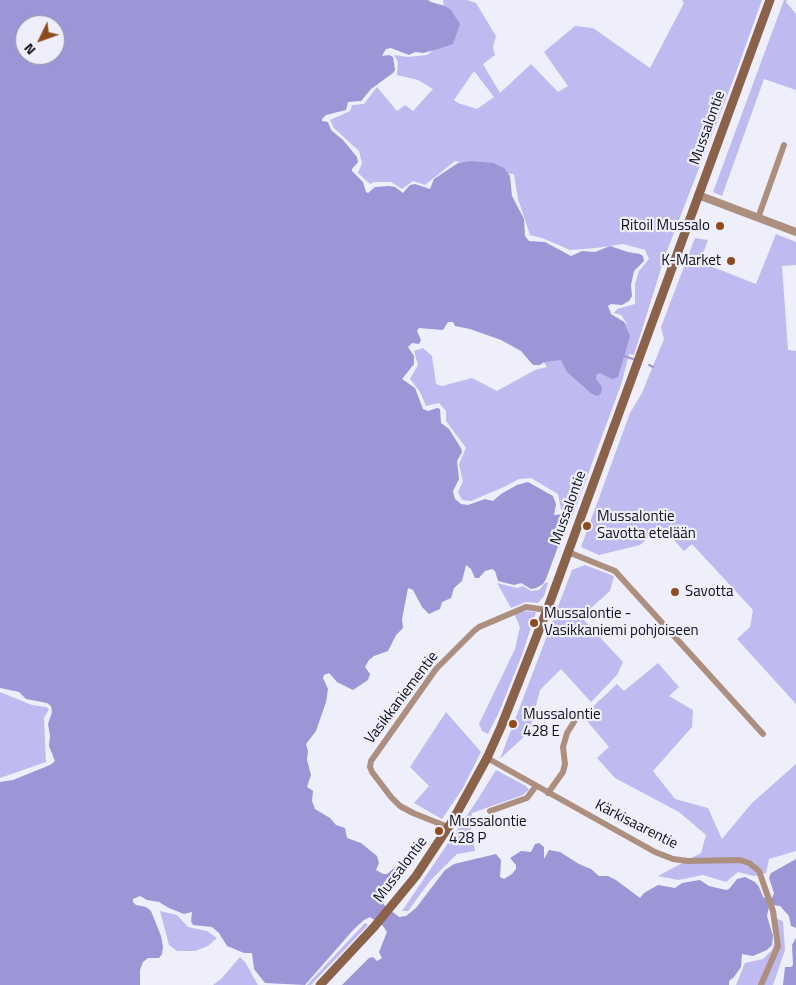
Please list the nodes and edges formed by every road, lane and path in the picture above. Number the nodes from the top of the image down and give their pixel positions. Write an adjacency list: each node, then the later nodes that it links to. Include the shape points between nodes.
1 (770, 0): 3 (main road, Mussalontie)
2 (784, 145): 4 (street)
3 (698, 195): 4 (street); 6 (main road, Mussalontie)
4 (758, 218): 5 (street)
5 (796, 232)
6 (568, 552): 7 (main road, Mussalontie); 9 (street, via 615,571)
7 (547, 610): 10 (main road, Mussalontie); 14 (street, Vasikkaniementie, via 526,607 474,631 436,670 371,761 372,772 400,806)
8 (577, 717): 12 (street, via 567,733 563,772)
9 (763, 734)
10 (487, 758): 11 (street, Kärkisaarentie); 14 (main road, Mussalontie)
11 (536, 786): 12 (street, Kärkisaarentie); 13 (street, via 527,798)
12 (548, 793): 16 (street, Kärkisaarentie, via 673,859 740,860 759,871 773,912 778,946)
13 (490, 811)
14 (448, 827): 15 (main road, Mussalontie, via 394,904)
15 (320, 985)
16 (761, 985)

